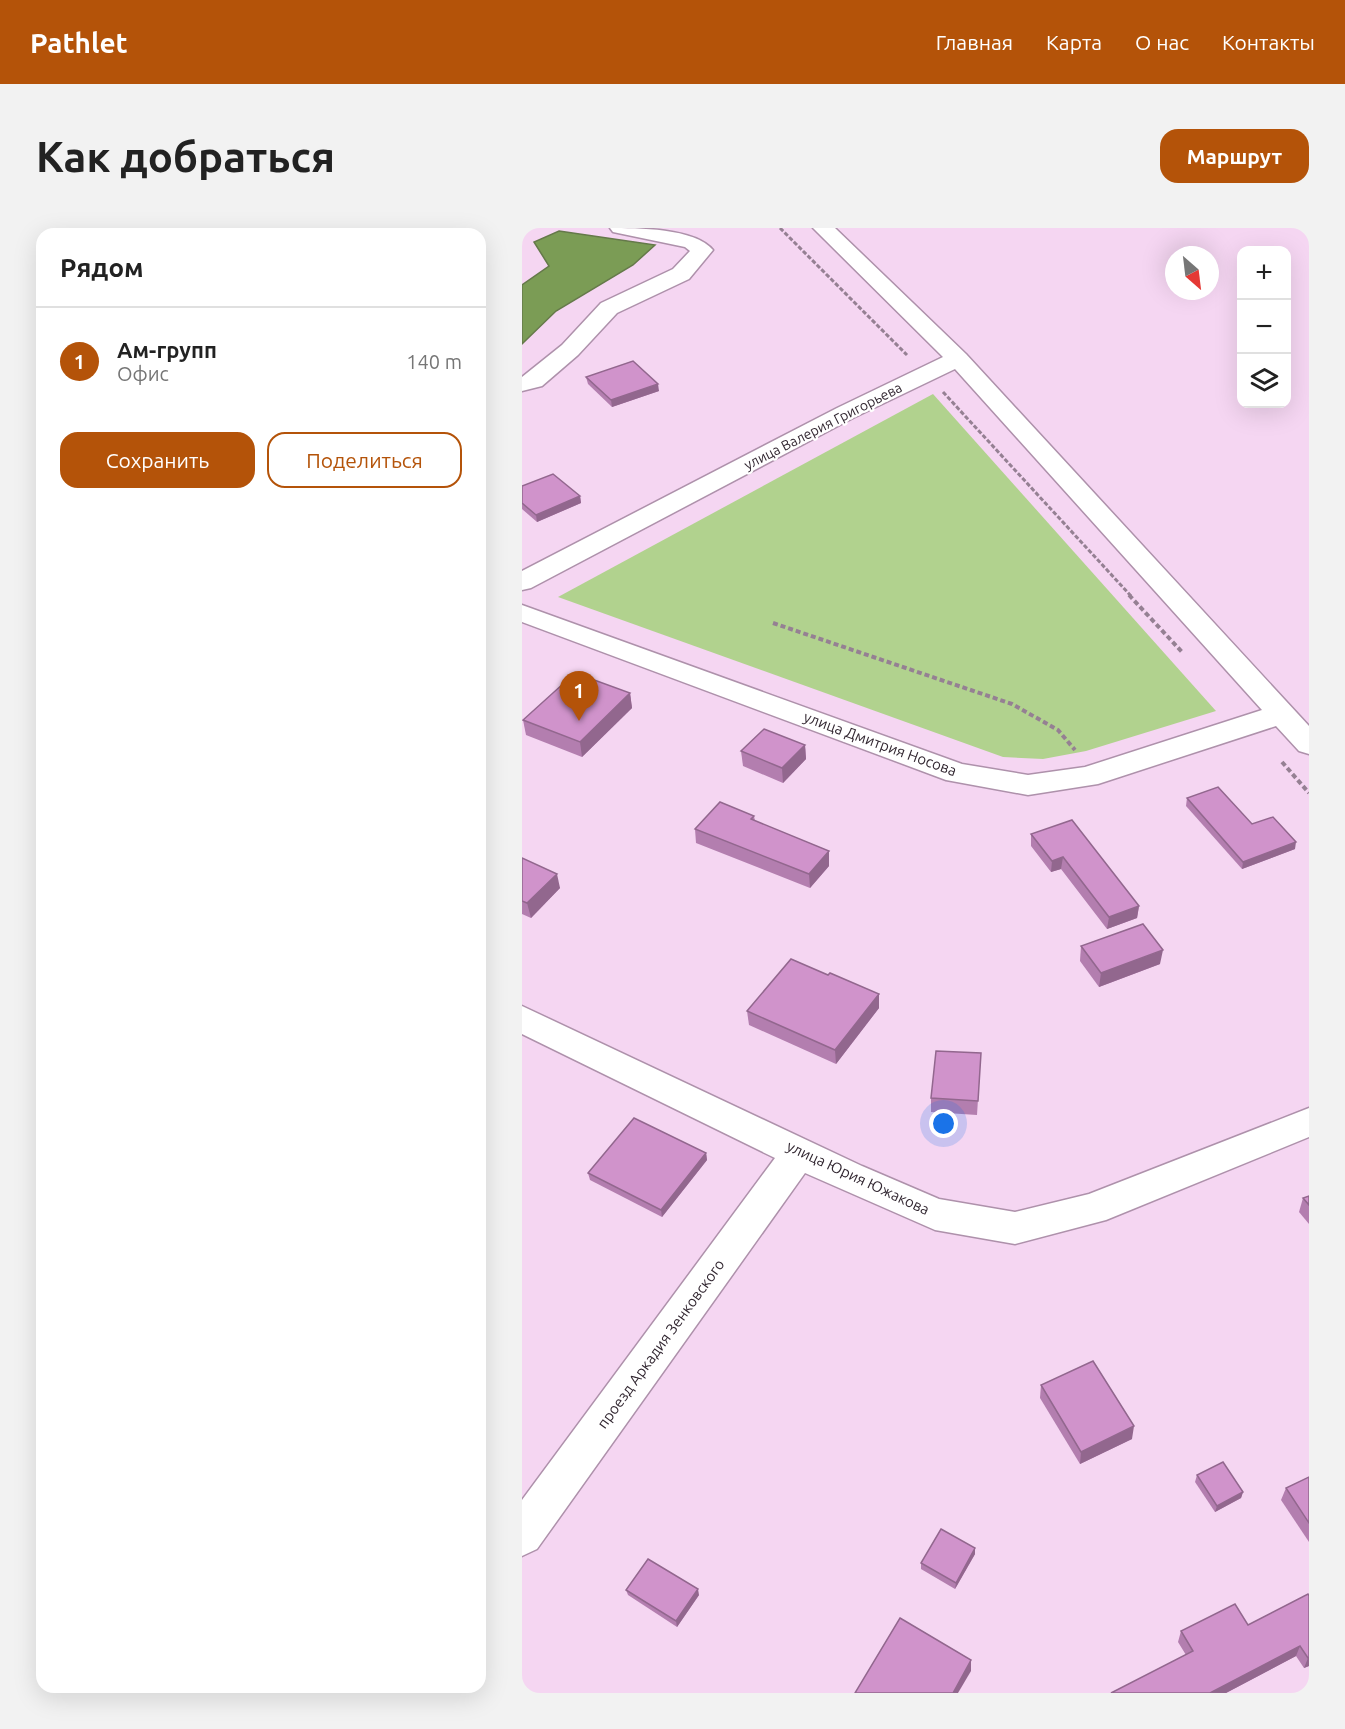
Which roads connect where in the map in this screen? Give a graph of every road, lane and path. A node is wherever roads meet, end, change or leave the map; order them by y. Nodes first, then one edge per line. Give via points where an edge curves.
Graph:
1 (620, 228) edge
2 (780, 228) edge
3 (823, 228) edge
4 (958, 359) junction
5 (926, 374) junction
6 (522, 384) edge
7 (522, 582) edge
8 (522, 613) edge
9 (773, 623) dead end
10 (1184, 654) dead end
11 (1281, 714) junction
12 (1249, 724) junction
13 (1309, 744) edge
14 (1094, 774) junction
15 (1309, 793) edge
16 (522, 1019) edge
17 (1309, 1122) edge
18 (800, 1152) junction
19 (522, 1535) edge

1 - 6 street via 692,242 702,250 681,274 609,308 534,381
2 - 5 path
3 - 4 street
4 - 5 street, улица Валерия Григорьева
4 - 11 street
5 - 7 street, улица Валерия Григорьева
5 - 10 path
8 - 14 street, улица Дмитрия Носова via 957,773 1028,785
9 - 14 path via 1012,704 1058,730
11 - 12 street, улица Дмитрия Носова
11 - 13 street
12 - 14 street, улица Дмитрия Носова
12 - 15 path
16 - 18 street, улица Юрия Южакова
17 - 18 street, улица Юрия Южакова via 1094,1209 1015,1228 935,1214
18 - 19 street, проезд Аркадия Зенковского

